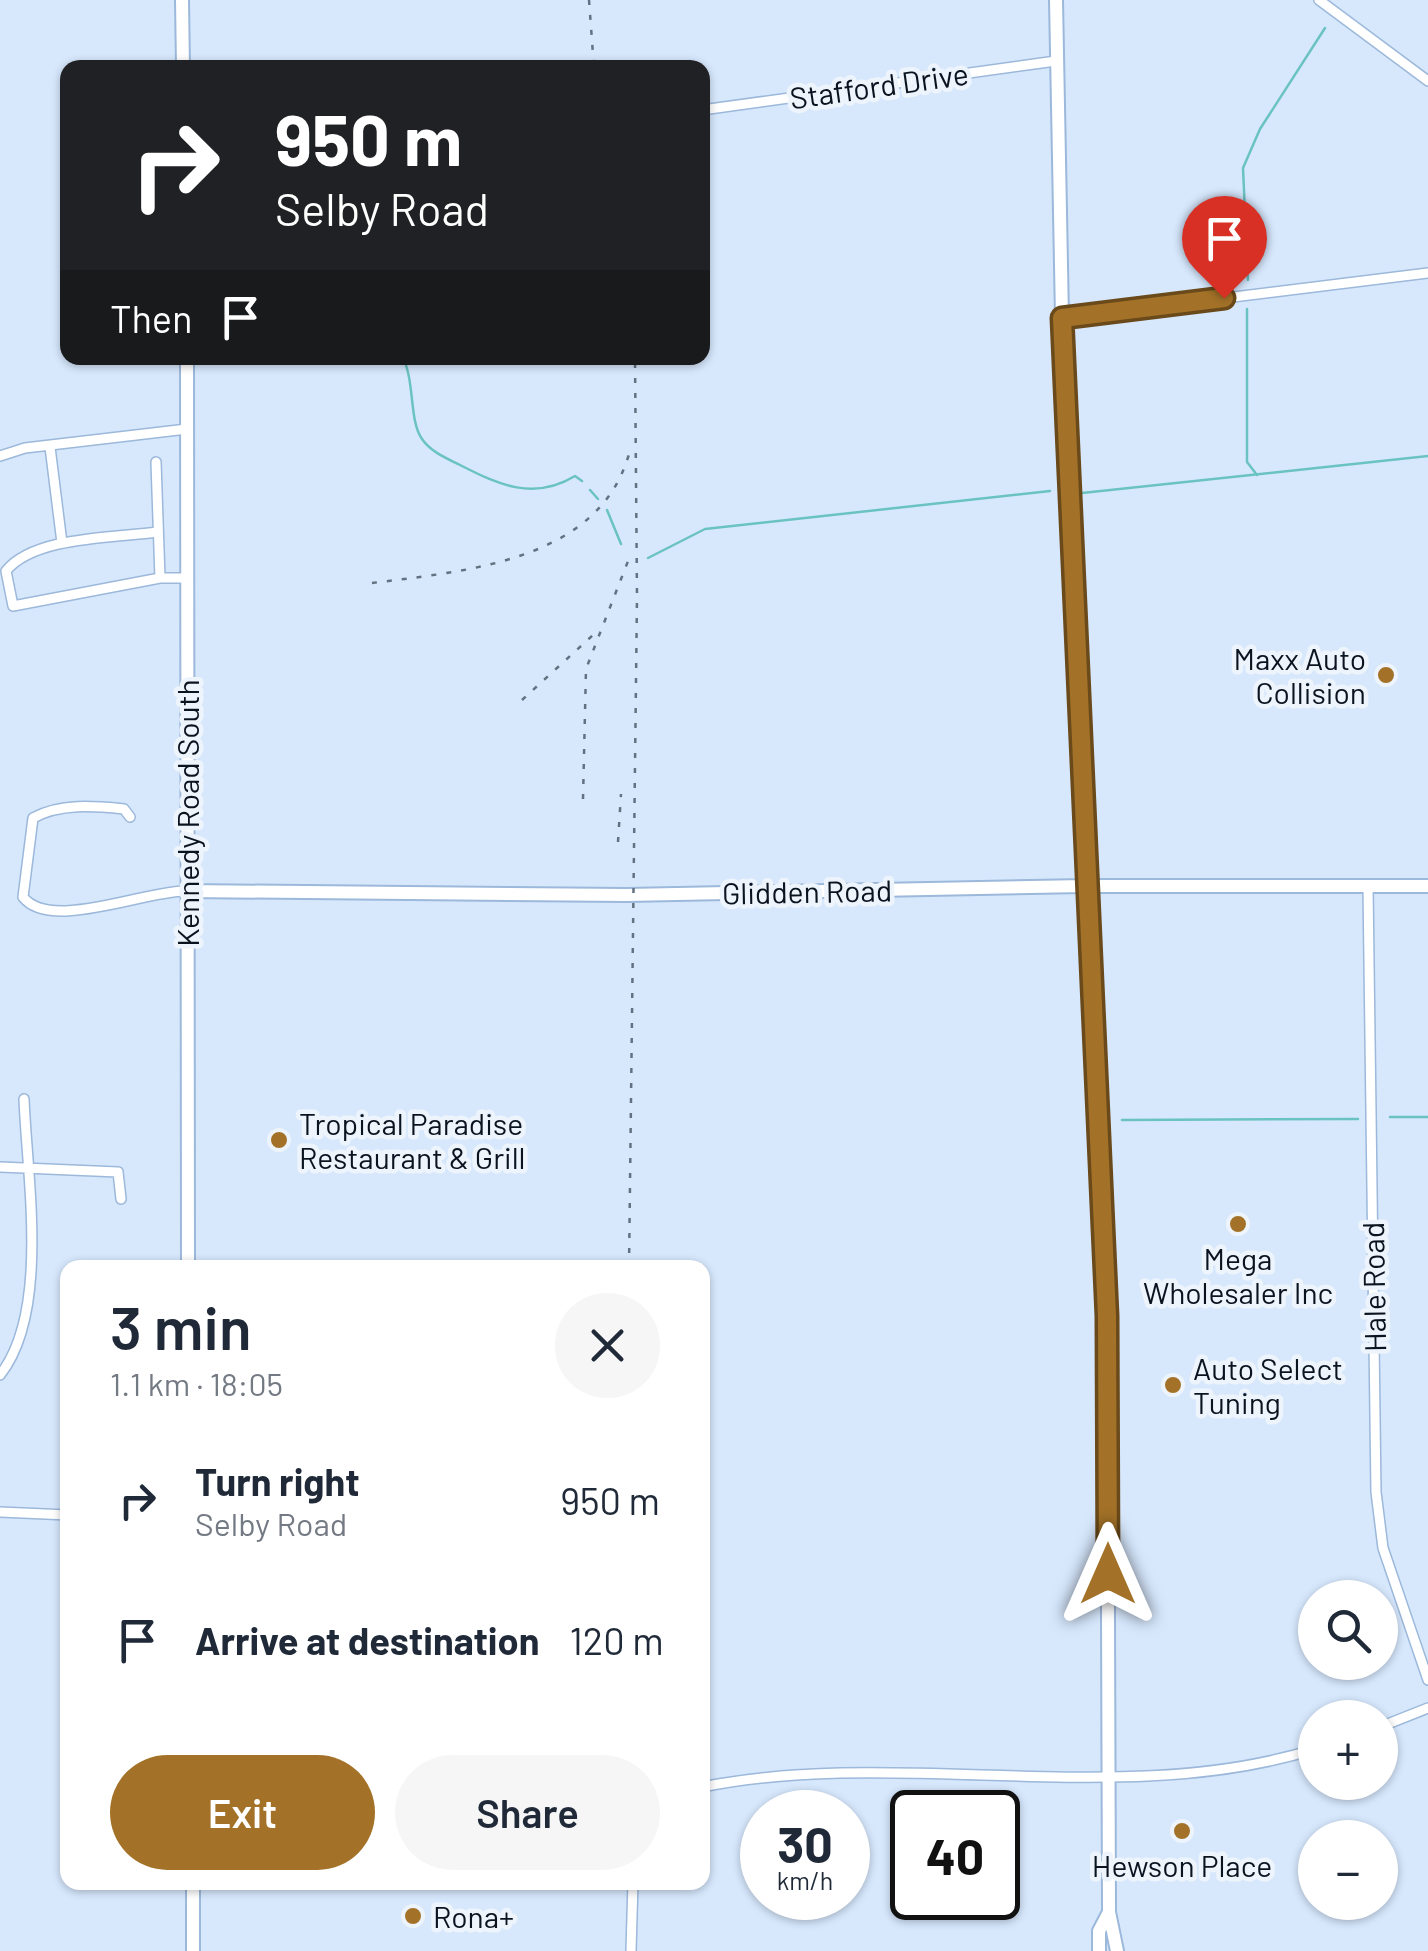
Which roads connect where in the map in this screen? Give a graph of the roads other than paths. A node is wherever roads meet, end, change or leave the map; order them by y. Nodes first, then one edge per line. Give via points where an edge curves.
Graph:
1 (182, 0) edge
2 (1056, 0) edge
3 (1320, 0) edge
4 (183, 60) edge
5 (1056, 61) junction
6 (1428, 82) edge
7 (710, 109) edge
8 (1428, 273) edge
9 (1062, 318) junction
10 (187, 365) edge
11 (187, 429) junction
12 (50, 447) junction
13 (0, 456) edge
14 (156, 462) dead end
15 (157, 532) junction
16 (62, 543) junction
17 (160, 578) junction
18 (186, 578) junction
19 (130, 817) dead end
20 (1085, 886) junction
21 (1368, 886) junction
22 (1428, 886) edge
23 (186, 891) junction
24 (24, 1099) dead end
25 (0, 1167) edge
26 (27, 1168) junction
27 (121, 1199) dead end
28 (188, 1260) edge
29 (0, 1375) edge
30 (0, 1512) edge
31 (60, 1515) edge
32 (1428, 1680) edge
33 (1428, 1708) edge
34 (1398, 1720) edge
35 (1298, 1752) edge
36 (1108, 1774) junction
37 (710, 1785) edge
38 (192, 1890) edge
39 (633, 1890) edge
40 (1109, 1912) junction
41 (193, 1951) edge
42 (631, 1951) edge
43 (1099, 1951) edge
44 (1117, 1951) edge

1 - 4 street
2 - 5 street
3 - 6 street
5 - 7 street, Stafford Drive
5 - 9 street
8 - 9 street
9 - 20 street
10 - 11 street, Kennedy Road South
11 - 12 street
11 - 18 street, Kennedy Road South
12 - 13 street
12 - 16 street
14 - 15 street
15 - 16 street
15 - 17 street
16 - 17 street via 6,571 13,606
17 - 18 street
18 - 23 street, Kennedy Road South
19 - 23 street via 124,808 97,806 47,810 33,818 26,903 40,910 110,907 150,892
20 - 21 street, Glidden Road
20 - 23 street, Glidden Road via 634,895
20 - 36 street via 1107,1316
21 - 22 street, Glidden Road
21 - 32 street, Hale Road via 1376,1492 1382,1548
23 - 28 street, Kennedy Road South
24 - 26 street
25 - 26 street
26 - 27 street via 118,1172
26 - 29 street via 31,1307
30 - 31 street
33 - 34 street
35 - 36 street via 1233,1768
36 - 37 street via 766,1774
36 - 40 street
38 - 41 street
39 - 42 street
40 - 43 street
40 - 44 street

